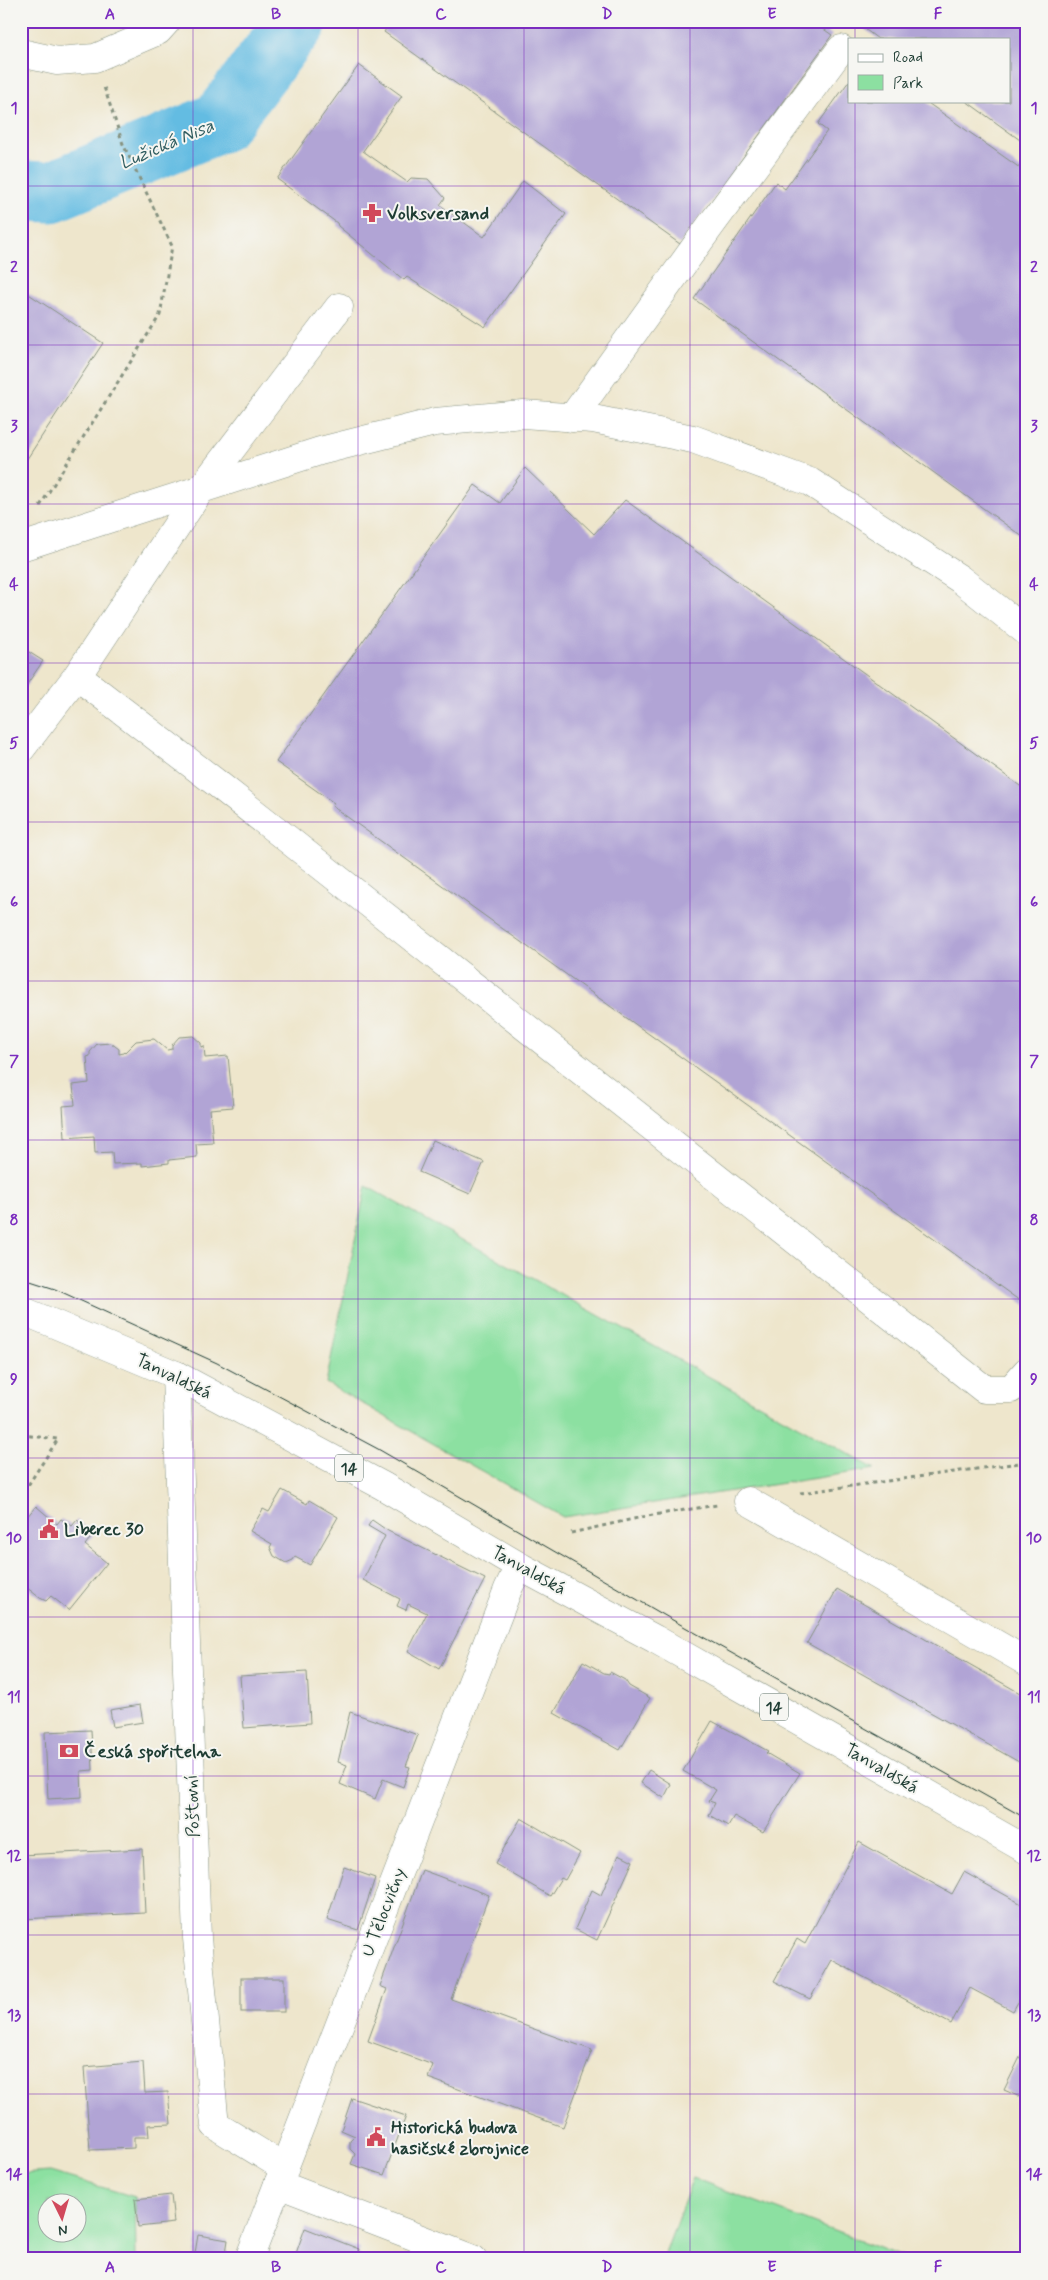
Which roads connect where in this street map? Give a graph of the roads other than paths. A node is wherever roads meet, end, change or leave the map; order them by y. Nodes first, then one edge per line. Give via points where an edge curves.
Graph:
1 (167, 21) edge
2 (841, 49) dead end
3 (21, 53) edge
4 (339, 307) dead end
5 (572, 418) junction
6 (201, 489) junction
7 (21, 547) edge
8 (1027, 632) edge
9 (76, 676) junction
10 (21, 749) edge
11 (21, 1310) edge
12 (1027, 1371) edge
13 (176, 1375) junction
14 (748, 1501) dead end
15 (519, 1566) junction
16 (1027, 1662) edge
17 (1026, 1849) edge
18 (282, 2176) junction
19 (249, 2259) edge
20 (473, 2259) edge

1 - 3 street via 158,31 95,58 57,61
2 - 5 street
4 - 6 street
5 - 6 street via 523,414 435,422 320,451
5 - 8 street via 693,439 810,482 960,579
6 - 7 street
6 - 9 street
9 - 10 street
9 - 12 street via 984,1389 1011,1389
11 - 13 street, Tanvaldská / 14
13 - 15 street, Tanvaldská / 14 via 382,1486
13 - 18 street, Poštovní via 197,1938 215,2125
14 - 16 street
15 - 17 street, Tanvaldská / 14
15 - 18 street, U Tělocvičny
18 - 19 street, U Tělocvičny
18 - 20 street

